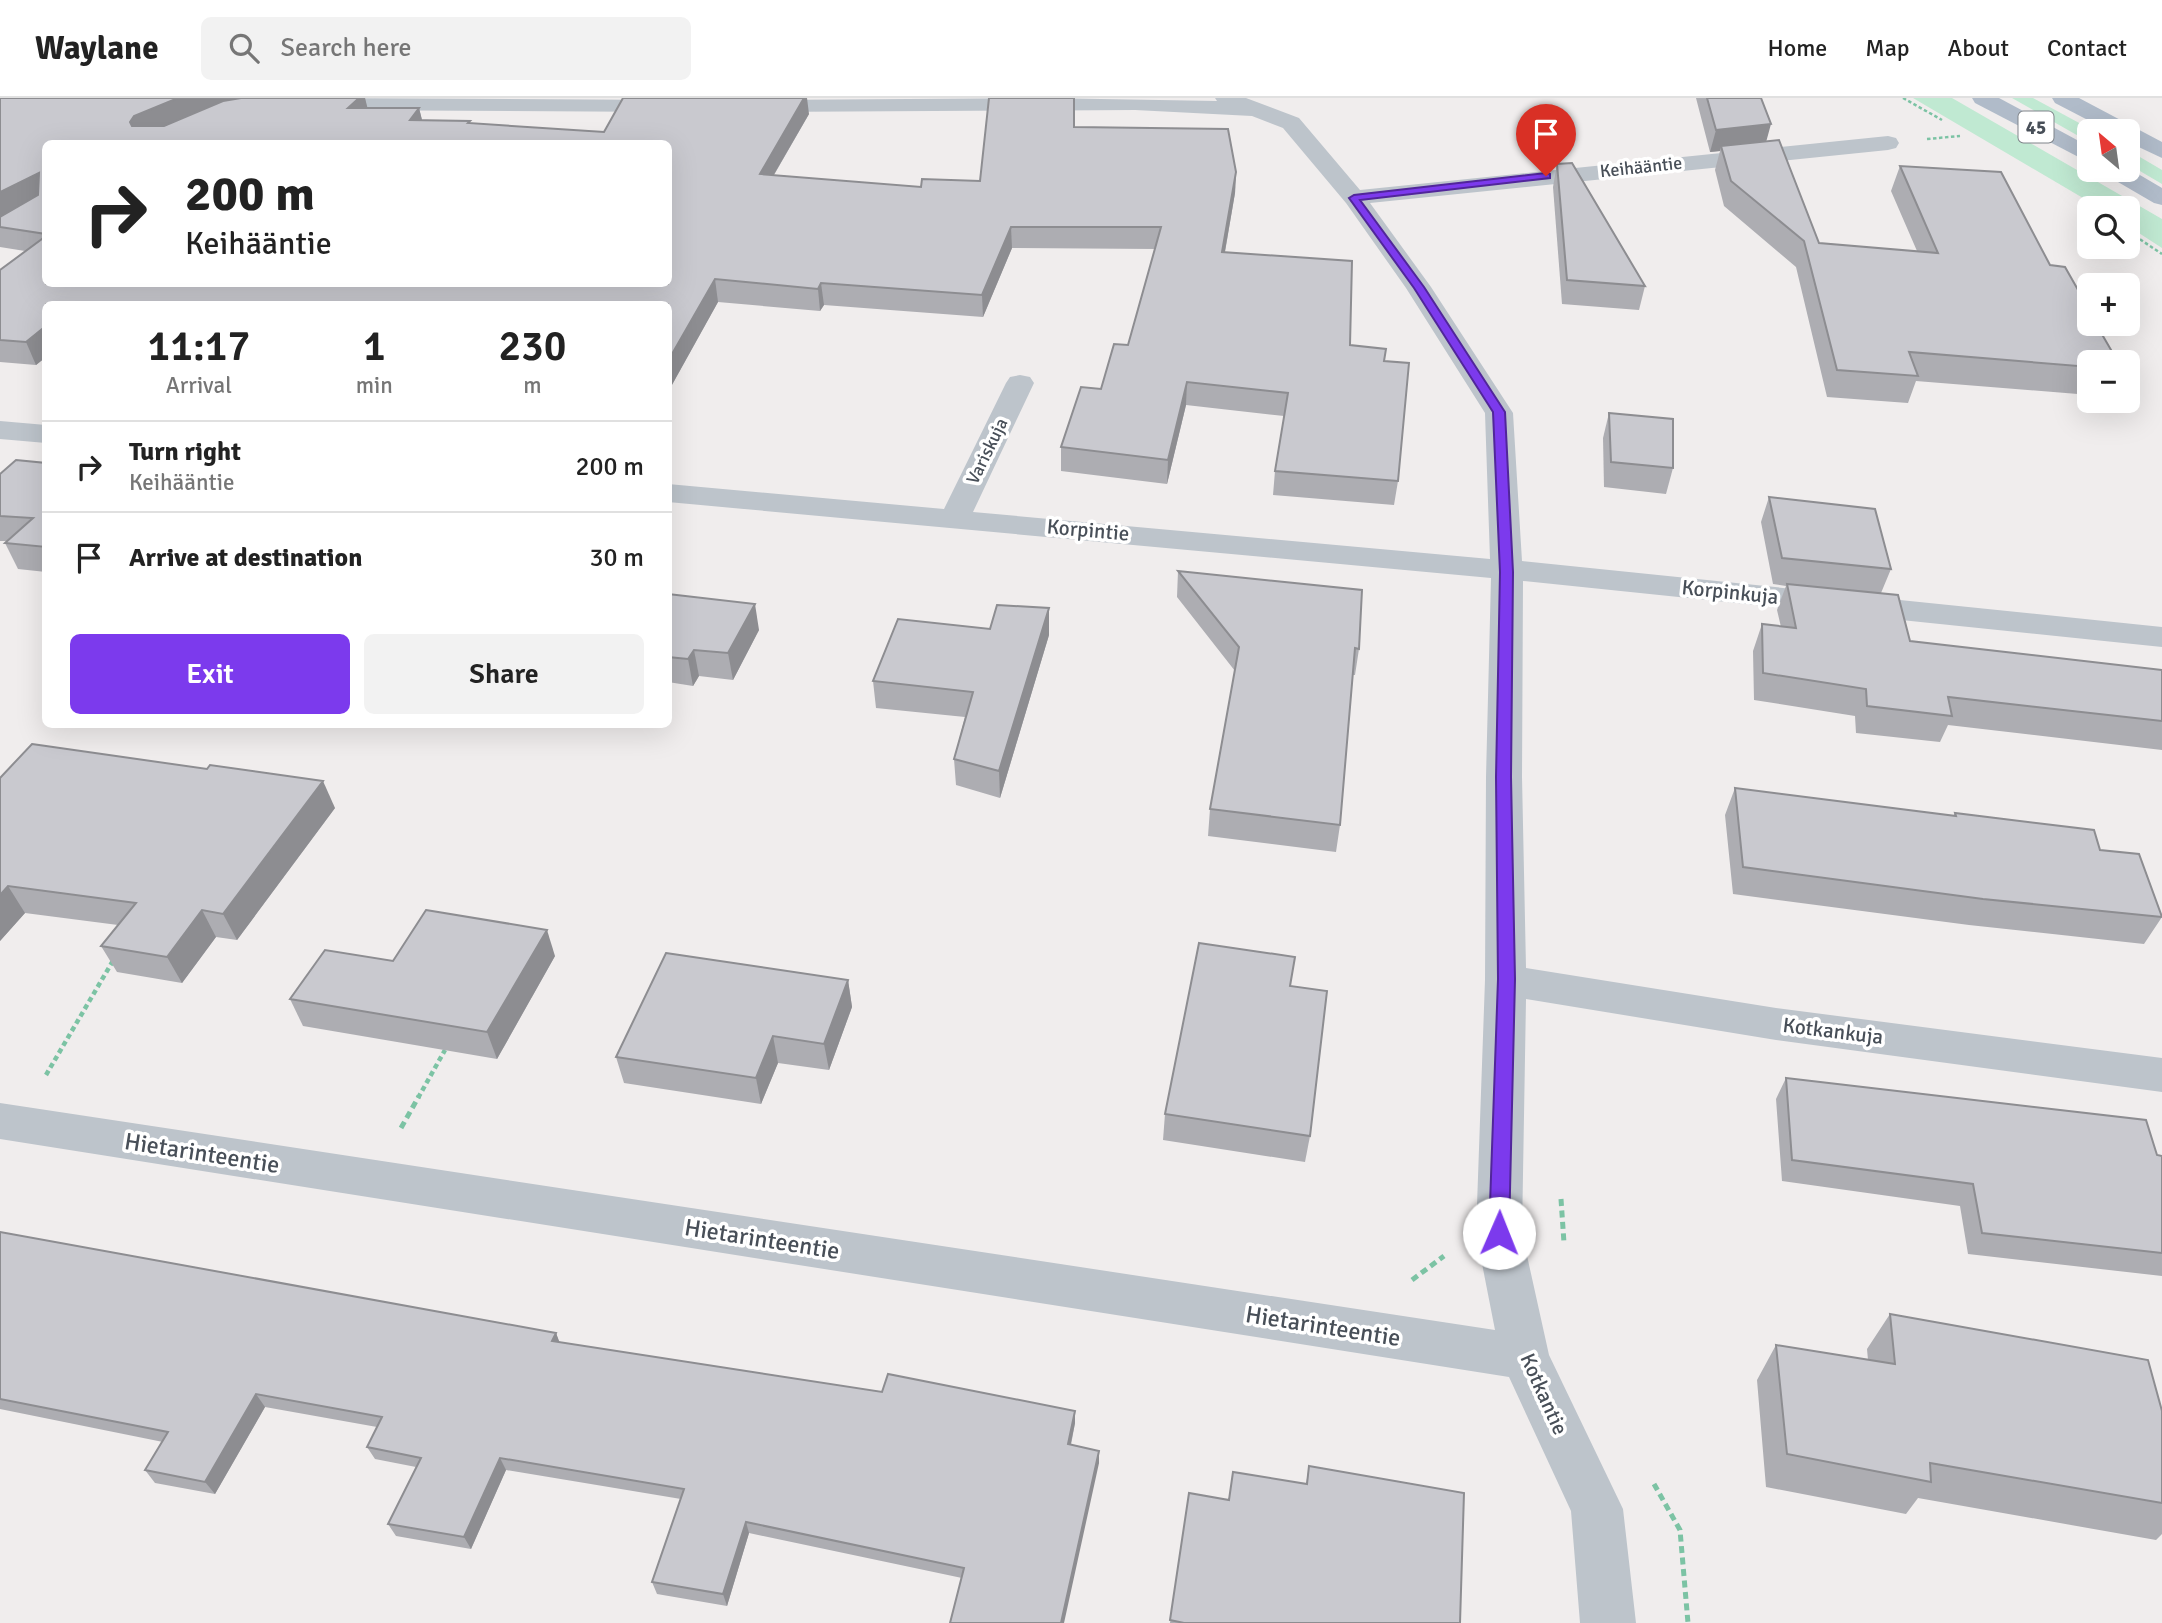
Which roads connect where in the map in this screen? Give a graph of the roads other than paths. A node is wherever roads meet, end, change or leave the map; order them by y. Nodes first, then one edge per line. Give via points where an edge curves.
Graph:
1 (1226, 98) edge
2 (1983, 98) edge
3 (2063, 98) edge
4 (289, 104) edge
5 (690, 106) edge
6 (730, 106) edge
7 (1268, 111) junction
8 (2103, 119) edge
9 (2140, 139) edge
10 (1888, 143) dead end
11 (2077, 149) edge
12 (2162, 151) edge
13 (2135, 182) edge
14 (1354, 198) junction
15 (2162, 198) edge
16 (1020, 383) dead end
17 (0, 430) edge
18 (42, 434) edge
19 (672, 493) edge
20 (955, 518) junction
21 (1507, 572) junction
22 (2162, 637) edge
23 (1506, 979) junction
24 (2162, 1075) edge
25 (8, 1123) edge
26 (1525, 1357) junction
27 (1608, 1623) edge

1 - 7 street, Kotkantie
2 - 11 main road, 45
3 - 8 main road, 45
4 - 5 street
6 - 7 street via 1135,104
7 - 14 street, Kotkantie via 1291,122
9 - 12 main road, 45
10 - 14 street, Keihääntie
13 - 15 main road
14 - 21 street, Kotkantie via 1499,412
16 - 20 street, Variskuja
17 - 18 street
19 - 20 street, Korpintie
20 - 21 street, Korpintie
21 - 22 street, Korpinkuja
21 - 23 street, Kotkantie
23 - 24 street, Kotkankuja via 1776,1024
23 - 26 street, Kotkantie via 1499,1233
25 - 26 street, Hietarinteentie
26 - 27 street, Kotkantie via 1598,1509

